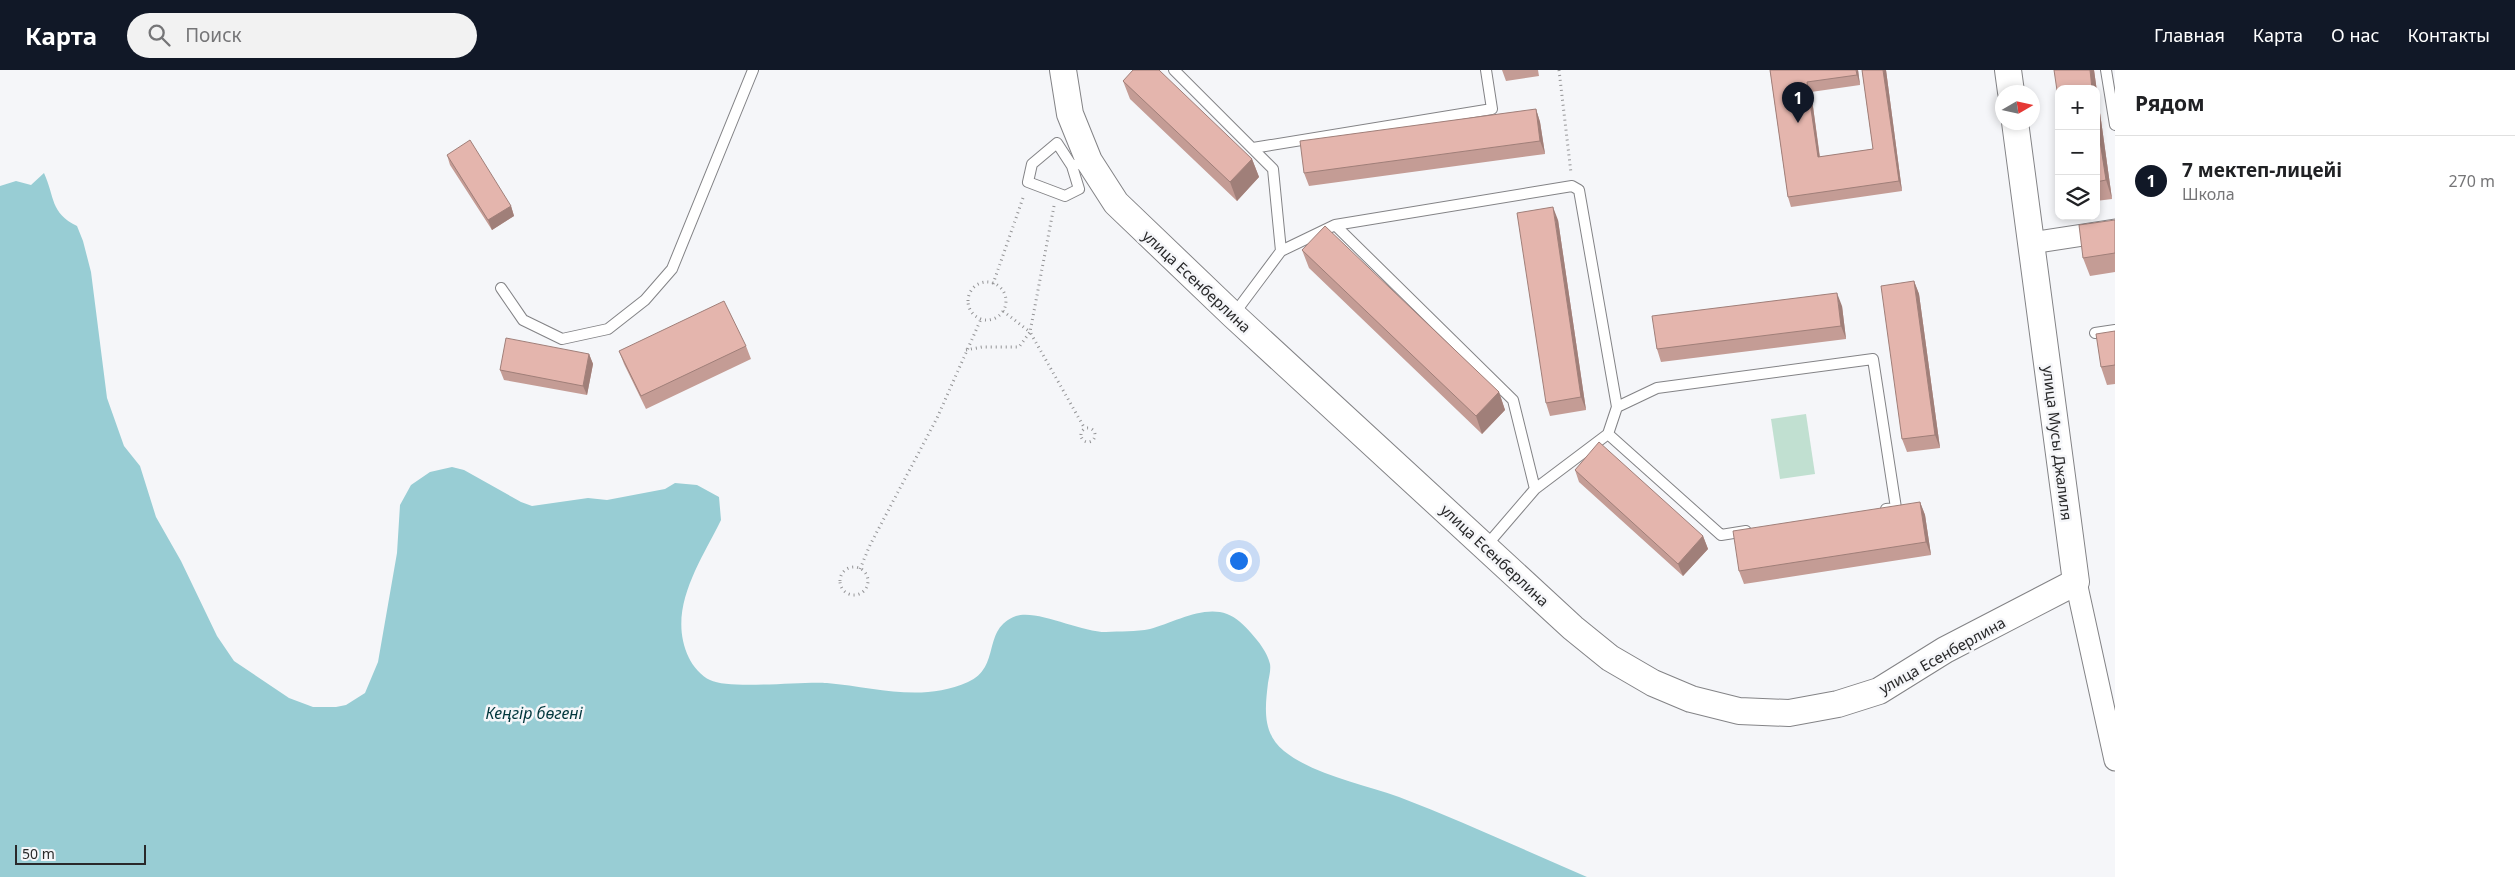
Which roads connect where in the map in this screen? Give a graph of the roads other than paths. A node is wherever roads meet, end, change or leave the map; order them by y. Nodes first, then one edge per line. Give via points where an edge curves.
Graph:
1 (752, 70) edge
2 (1063, 70) edge
3 (1174, 70) edge
4 (1486, 70) edge
5 (2008, 70) edge
6 (2106, 70) edge
7 (2010, 85) edge
8 (2115, 125) edge
9 (2016, 130) edge
10 (1252, 148) junction
11 (1080, 164) junction
12 (1335, 225) junction
13 (2115, 230) edge
14 (2032, 243) junction
15 (1281, 251) junction
16 (501, 288) dead end
17 (1233, 315) junction
18 (2115, 330) edge
19 (2095, 333) edge
20 (1617, 407) junction
21 (1608, 434) junction
22 (1535, 490) junction
23 (1877, 511) edge
24 (1760, 529) edge
25 (1486, 546) junction
26 (2076, 582) junction
27 (2115, 760) edge

1 - 16 lane via 672,269 645,300 608,329 562,339 523,320
2 - 11 street, улица Есенберлина
3 - 10 lane
4 - 10 lane via 1492,109
5 - 7 street
6 - 8 lane
9 - 14 street, улица Мусы Джалиля
10 - 15 lane via 1273,169
11 - 11 lane via 1078,189 1065,196 1028,182 1032,164 1057,143
11 - 17 street, улица Есенберлина
12 - 15 lane
12 - 20 lane via 1572,186 1579,190
12 - 22 lane via 1513,400
13 - 14 street
14 - 26 street, улица Мусы Джалиля
15 - 17 lane
17 - 25 street, улица Есенберлина
18 - 19 lane
20 - 21 lane
20 - 23 lane via 1656,388 1873,359 1896,508
21 - 22 lane
21 - 24 lane via 1721,535
22 - 25 lane
25 - 26 street, улица Есенберлина via 1573,628 1610,658 1653,683 1691,699 1739,711 1788,713 1838,704 1879,691 1945,650
26 - 27 street, улица Мусы Джалиля

